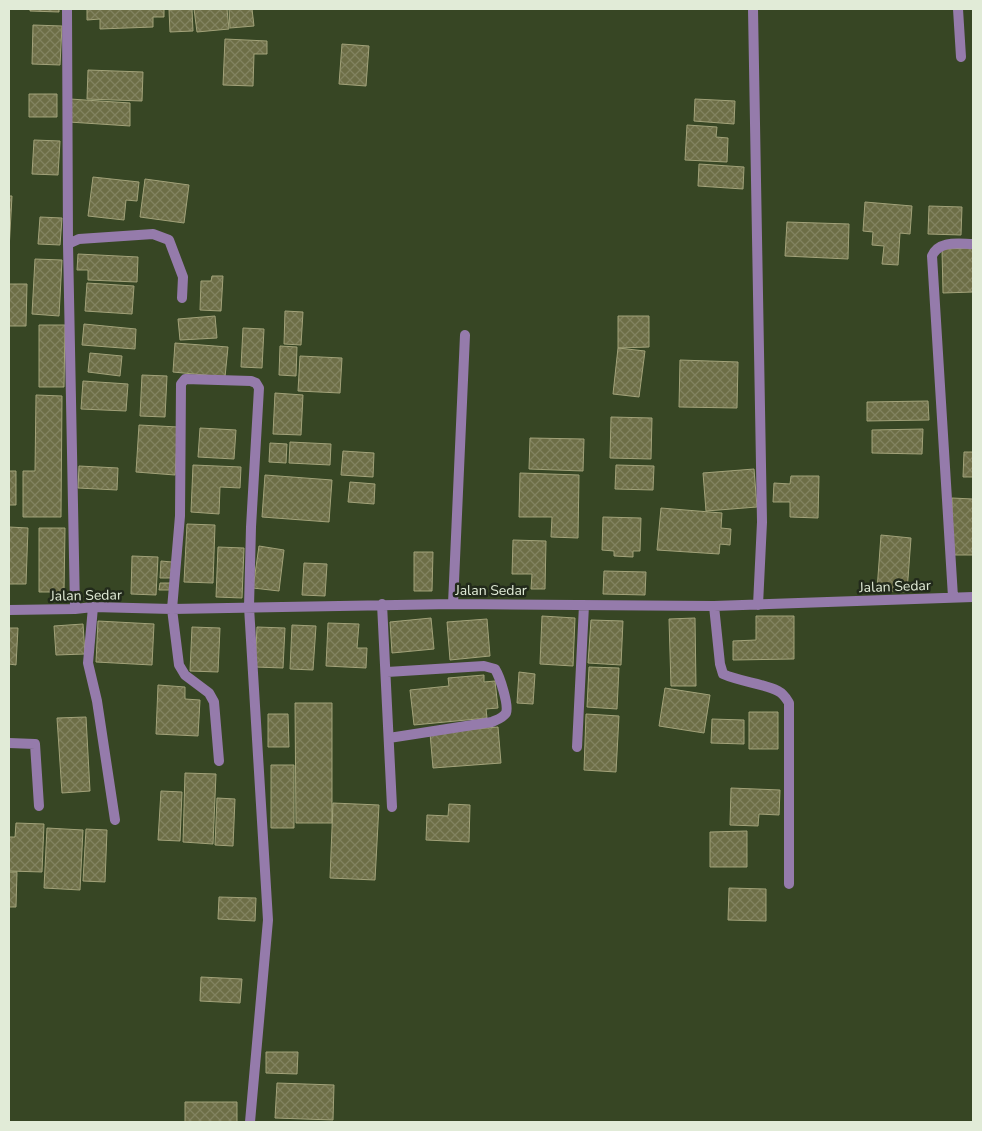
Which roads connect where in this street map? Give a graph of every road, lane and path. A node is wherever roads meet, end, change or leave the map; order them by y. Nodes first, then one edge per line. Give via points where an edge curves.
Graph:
1 (67, 9) edge
2 (753, 9) edge
3 (958, 9) edge
4 (961, 57) dead end
5 (68, 244) junction
6 (973, 244) edge
7 (182, 298) dead end
8 (465, 335) dead end
9 (953, 597) junction
10 (973, 597) edge
11 (382, 604) junction
12 (453, 604) junction
13 (584, 605) junction
14 (758, 605) junction
15 (714, 606) junction
16 (249, 607) junction
17 (93, 608) junction
18 (75, 609) junction
19 (172, 609) junction
20 (9, 610) edge
21 (386, 672) junction
22 (389, 738) junction
23 (9, 743) edge
24 (577, 748) dead end
25 (219, 761) dead end
26 (39, 806) dead end
27 (392, 807) dead end
28 (115, 820) dead end
29 (790, 884) dead end
30 (250, 1122) edge

1 - 5 street
2 - 14 street via 762,522
3 - 4 street
5 - 7 street via 79,239 153,234 169,240 183,277
5 - 18 street
6 - 9 street via 941,245 932,256
8 - 12 street
9 - 10 street, Jalan Sedar
9 - 14 street, Jalan Sedar
11 - 12 street, Jalan Sedar
11 - 16 street, Jalan Sedar
11 - 21 street
12 - 13 street, Jalan Sedar
13 - 15 street, Jalan Sedar
13 - 24 street
14 - 15 street, Jalan Sedar
15 - 29 street via 723,674 778,690 789,703
16 - 19 street, Jalan Sedar
16 - 19 street via 259,388 251,381 184,379 181,384 180,516
16 - 30 street via 268,920
17 - 18 street, Jalan Sedar
17 - 19 street, Jalan Sedar
17 - 28 street via 88,663
18 - 20 street, Jalan Sedar
19 - 25 street via 179,665 185,676 205,690 214,702
21 - 22 street
21 - 22 street via 484,666 495,670 500,677 507,706 502,718 492,722
22 - 27 street
23 - 26 street via 35,744

